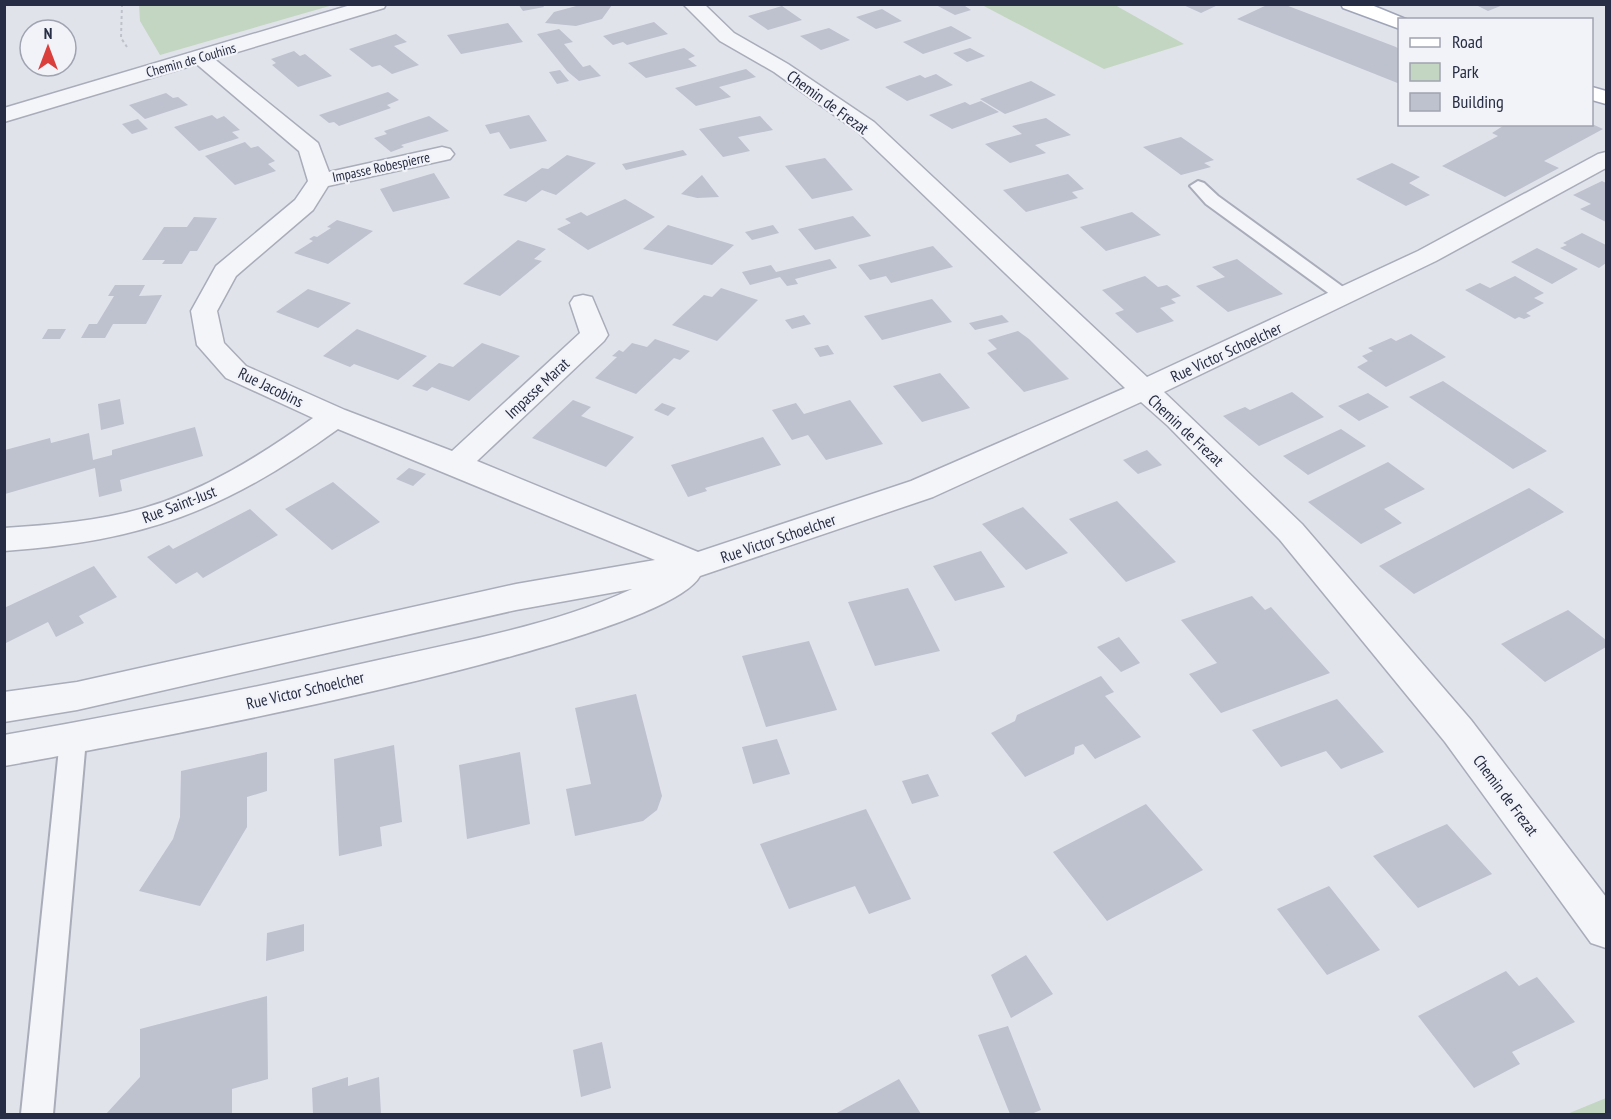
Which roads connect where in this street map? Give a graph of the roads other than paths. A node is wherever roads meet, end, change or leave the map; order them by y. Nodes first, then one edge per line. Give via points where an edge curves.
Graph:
1 (377, 4) edge
2 (692, 4) edge
3 (1350, 4) edge
4 (1398, 21) edge
5 (200, 57) junction
6 (4, 115) edge
7 (442, 154) dead end
8 (1606, 159) edge
9 (320, 181) junction
10 (1198, 186) dead end
11 (1344, 296) junction
12 (583, 303) dead end
13 (1144, 390) junction
14 (335, 417) junction
15 (456, 464) junction
16 (4, 540) edge
17 (697, 565) junction
18 (4, 707) edge
19 (74, 739) junction
20 (4, 751) edge
21 (1606, 929) edge
22 (37, 1114) edge

1 - 5 street, Chemin de Couhins
2 - 13 street, Chemin de Frezat via 727,37 781,68 866,127
3 - 4 main road
5 - 6 street, Chemin de Couhins
5 - 9 street via 310,148
7 - 9 street, Impasse Robespierre
8 - 11 street, Rue Victor Schoelcher via 1452,243
9 - 14 street, Rue Jacobins via 304,205 225,272 204,311 211,345 236,372
10 - 11 lane
11 - 13 street, Rue Victor Schoelcher
12 - 15 street, Impasse Marat via 594,334
13 - 17 street, Rue Victor Schoelcher via 922,489
13 - 21 street, Chemin de Frezat via 1291,532 1458,731
14 - 15 street, Rue Jacobins
14 - 16 street, Rue Saint-Just via 280,456 175,509 79,534
15 - 17 street, Rue Jacobins
17 - 18 street, Rue Victor Schoelcher via 516,597 77,696
17 - 19 street, Rue Victor Schoelcher via 660,592 586,621 311,690
19 - 20 street, Rue Victor Schoelcher
19 - 22 lane

